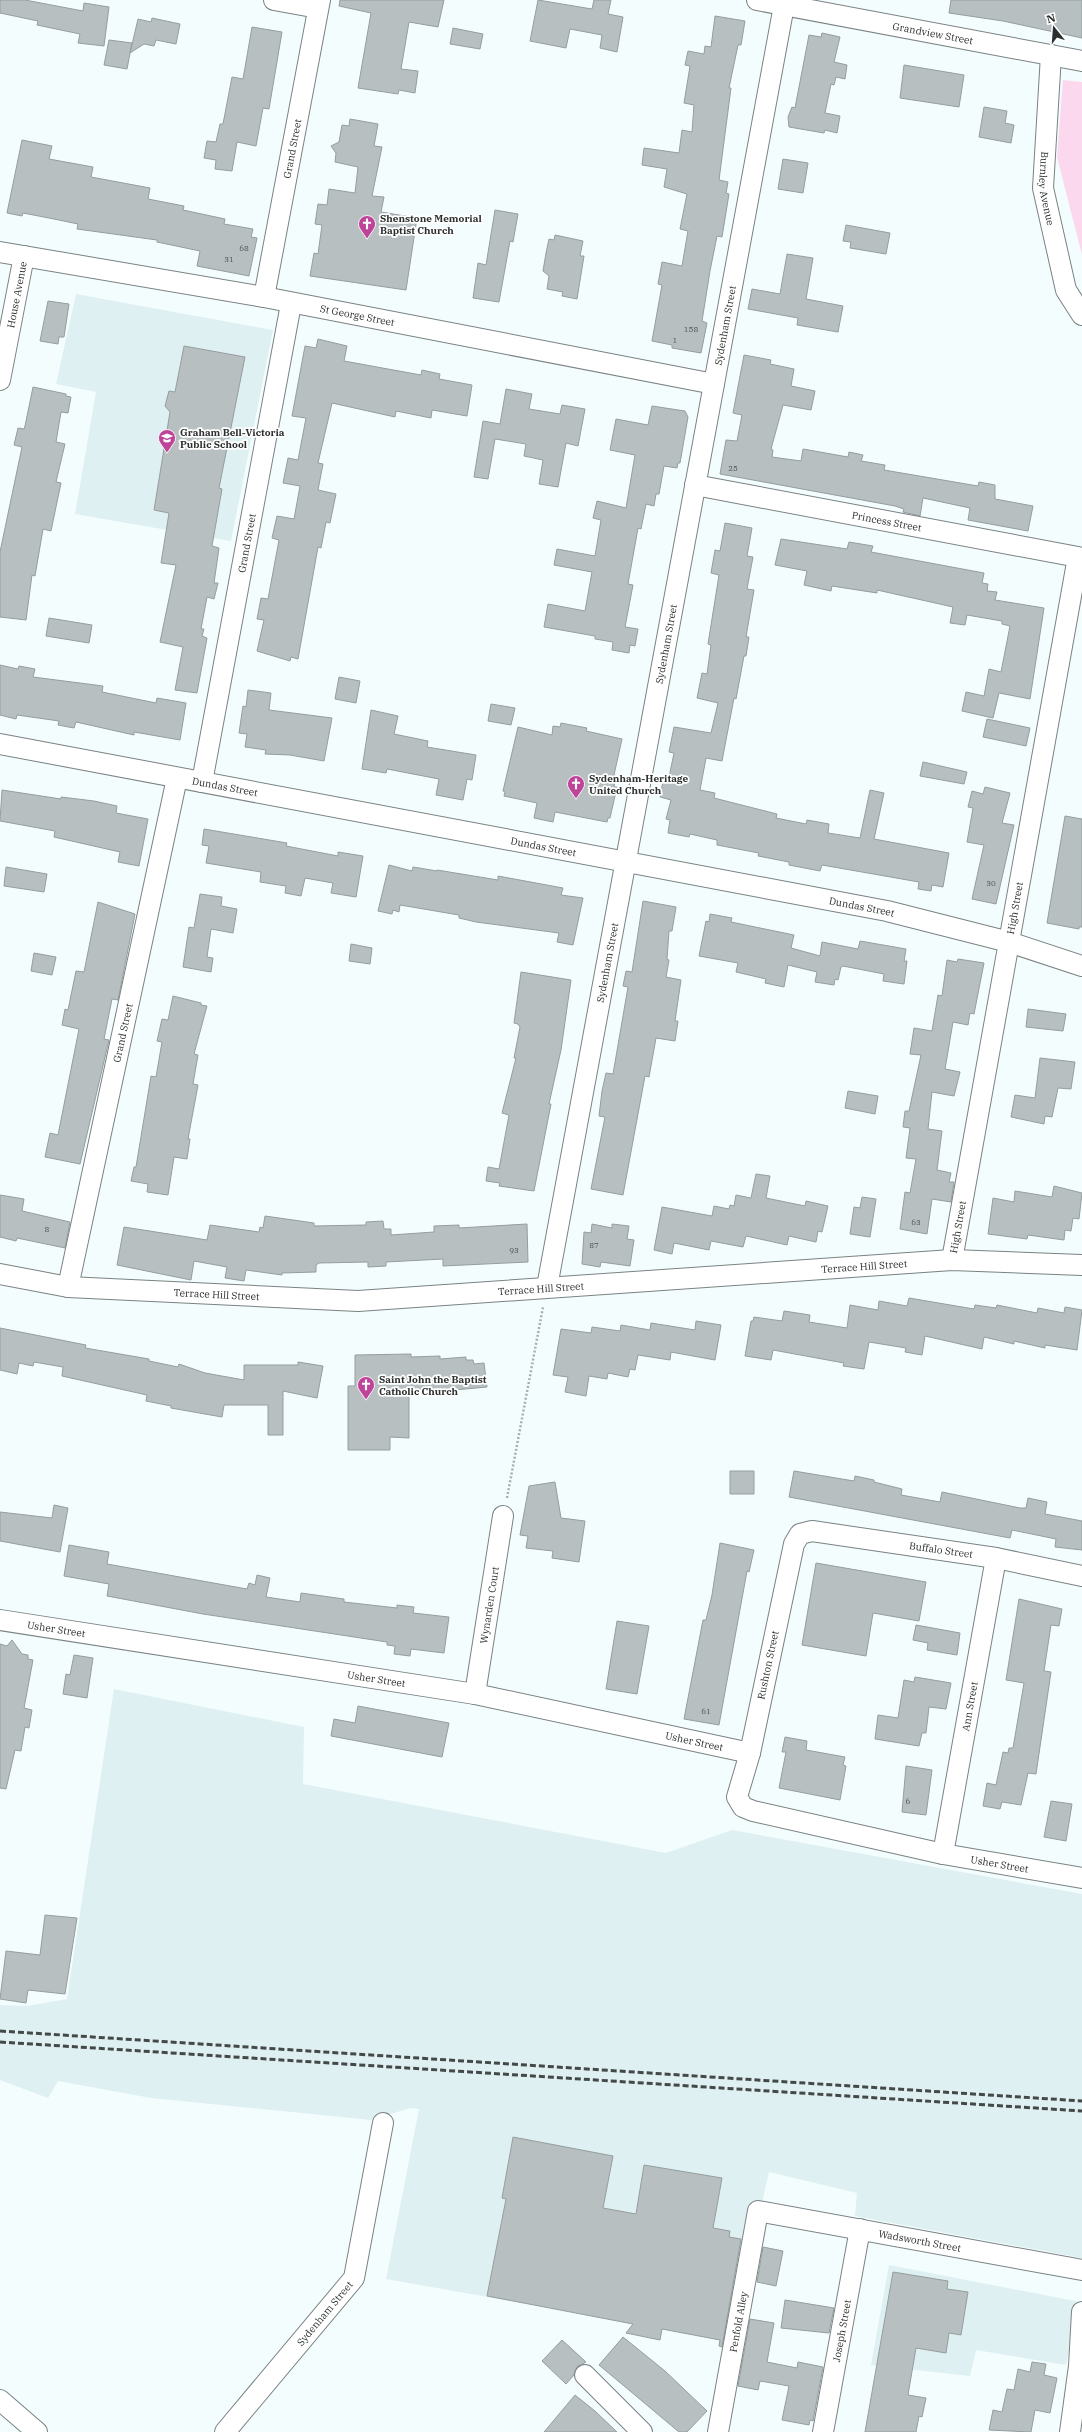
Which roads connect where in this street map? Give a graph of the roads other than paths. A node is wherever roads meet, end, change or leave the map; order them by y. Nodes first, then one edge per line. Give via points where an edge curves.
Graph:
1 (274, 0) edge
2 (757, 0) edge
3 (784, 3) edge
4 (319, 4) edge
5 (1051, 55) junction
6 (1082, 61) edge
7 (0, 252) edge
8 (24, 256) junction
9 (264, 297) junction
10 (291, 304) junction
11 (1082, 315) edge
12 (0, 380) edge
13 (714, 384) junction
14 (695, 485) junction
15 (1078, 557) joint
16 (0, 744) edge
17 (177, 778) junction
18 (202, 782) junction
19 (626, 861) junction
20 (1009, 942) junction
21 (1082, 966) edge
22 (952, 1260) junction
23 (1082, 1265) edge
24 (0, 1274) edge
25 (68, 1287) junction
26 (547, 1287) junction
27 (504, 1516) road end
28 (800, 1534) joint
29 (996, 1558) junction
30 (1082, 1576) edge
31 (0, 1620) edge
32 (475, 1694) junction
33 (750, 1753) junction
34 (737, 1797) joint
35 (943, 1854) junction
36 (1082, 1878) edge
37 (383, 2123) dead end
38 (758, 2211) joint
39 (860, 2229) junction
40 (1082, 2270) edge
41 (1082, 2312) edge
42 (585, 2375) dead end
43 (0, 2400) edge
44 (37, 2432) edge
45 (225, 2432) edge
46 (642, 2432) edge
47 (718, 2432) edge
48 (823, 2432) edge
49 (1070, 2432) edge

1 - 4 street
2 - 3 street, Grandview Street
3 - 5 street, Grandview Street
3 - 13 street, Sydenham Street
4 - 9 street, Grand Street
5 - 6 street, Grandview Street
5 - 11 street, Burnley Avenue via 1043,188 1066,290
7 - 8 street, St George Street
8 - 9 street, St George Street
8 - 12 street, House Avenue
9 - 10 street, St George Street
10 - 13 street, St George Street
10 - 18 street, Grand Street
13 - 14 street, Sydenham Street
14 - 15 street, Princess Street
14 - 19 street, Sydenham Street
15 - 20 street, High Street
16 - 17 street, Dundas Street
17 - 18 street, Dundas Street
17 - 25 street, Grand Street
18 - 19 street, Dundas Street
19 - 20 street, Dundas Street via 887,910
19 - 26 street, Sydenham Street
20 - 21 street, Dundas Street
20 - 22 street, High Street
22 - 23 street, Terrace Hill Street
22 - 26 street, Terrace Hill Street
24 - 25 street, Terrace Hill Street
25 - 26 street, Terrace Hill Street via 358,1301
27 - 32 street, Wynarden Court
28 - 29 street, Buffalo Street via 812,1531
28 - 33 street, Rushton Street via 794,1544
29 - 30 street, Buffalo Street
29 - 35 street, Ann Street
31 - 32 street, Usher Street
32 - 33 street, Usher Street
33 - 34 street, Rushton Street
34 - 35 street, Usher Street via 743,1806 753,1811
35 - 36 street, Usher Street
37 - 45 street, Sydenham Street via 354,2278
38 - 39 street, Wadsworth Street
38 - 47 street, Penfold Alley
39 - 40 street, Wadsworth Street
39 - 48 street, Joseph Street
41 - 49 street via 1079,2366
42 - 46 street
43 - 44 street

